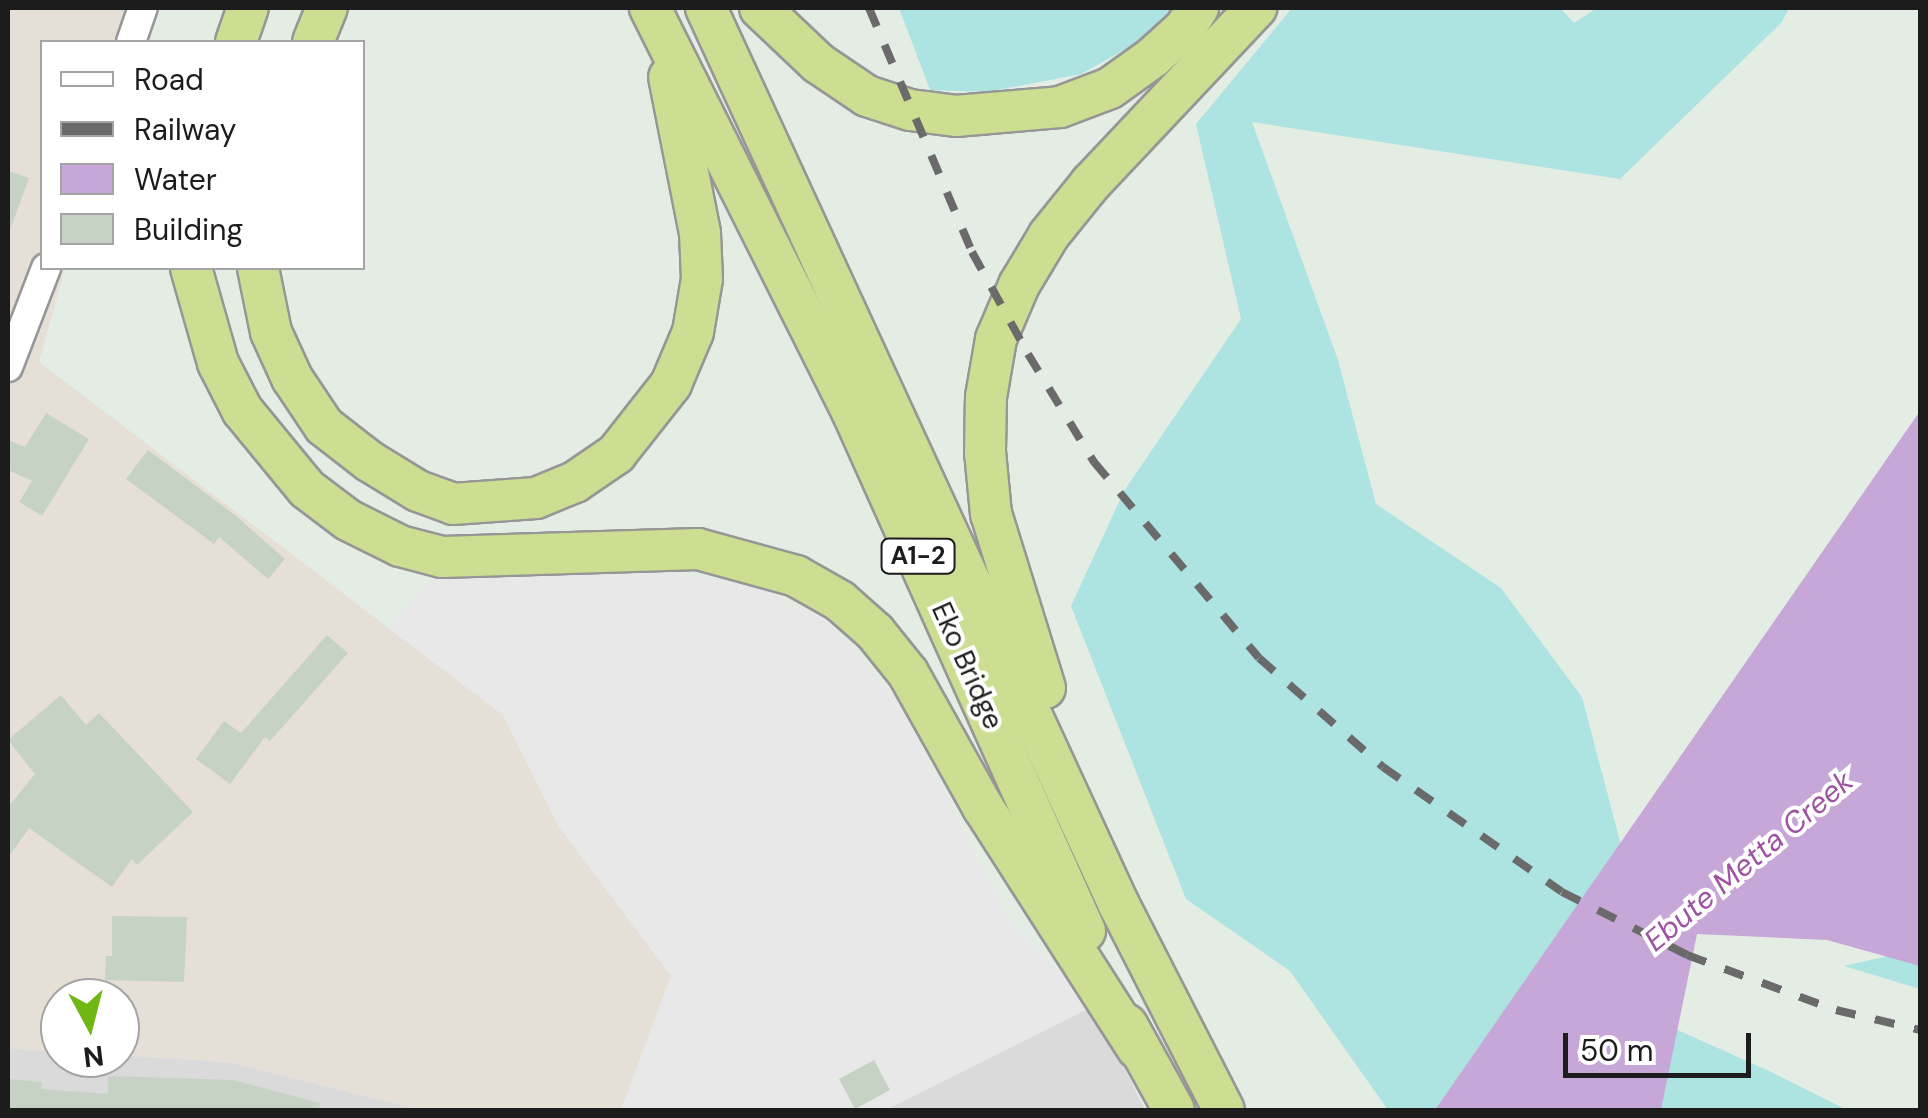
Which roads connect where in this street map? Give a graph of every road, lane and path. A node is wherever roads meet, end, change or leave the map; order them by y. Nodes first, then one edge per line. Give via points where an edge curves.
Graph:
1 (143, 8) edge
2 (248, 8) edge
3 (327, 8) edge
4 (706, 8) edge
5 (760, 8) edge
6 (1198, 8) edge
7 (1256, 8) edge
8 (655, 19) edge
9 (132, 40) edge
10 (237, 40) edge
11 (314, 40) edge
12 (45, 270) edge
13 (192, 270) edge
14 (258, 270) edge
15 (8, 367) edge
16 (1118, 905) junction
17 (1137, 1048) junction
18 (1174, 1110) edge
19 (1224, 1110) edge

1 - 9 street
2 - 10 highway
3 - 11 highway
4 - 16 highway, Eko Bridge / A1-2
5 - 6 highway via 818,63 868,96 956,116 1060,106 1110,88 1164,48
7 - 16 highway via 1049,235 996,339 986,397 985,452 996,532
8 - 14 highway via 700,234 702,279 693,332 671,384 616,454 575,482 536,498 453,504 368,461 324,426 292,378 271,332
8 - 17 highway, Eko Bridge / A1-2 via 852,409
12 - 15 street
13 - 17 highway via 218,363 242,410 307,490 348,520 400,546 442,557 698,549 796,576 840,602 908,673 983,807
16 - 19 highway, Eko Bridge / A1-2
17 - 18 highway, Eko Bridge / A1-2

